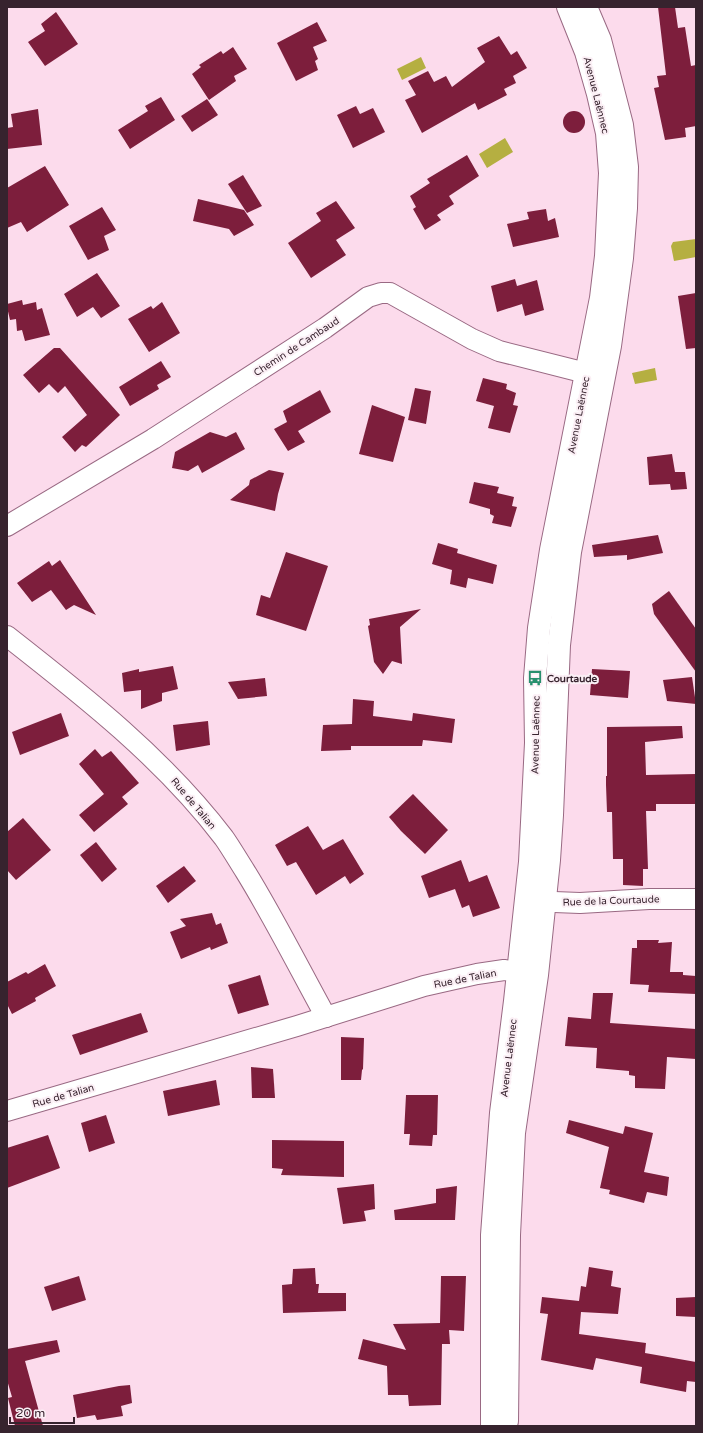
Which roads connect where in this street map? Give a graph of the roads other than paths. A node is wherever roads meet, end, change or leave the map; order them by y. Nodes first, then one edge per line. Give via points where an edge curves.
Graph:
1 (568, 7) edge
2 (586, 7) edge
3 (595, 375) junction
4 (7, 526) edge
5 (7, 636) edge
6 (696, 899) edge
7 (535, 901) junction
8 (528, 973) junction
9 (326, 1017) junction
10 (7, 1110) edge
11 (492, 1426) edge
12 (507, 1426) edge

1 - 3 main road, Avenue Laënnec via 586,52 598,94 607,133 610,172 606,256
2 - 3 main road, Avenue Laënnec via 600,40 613,88 622,125 627,167 622,258 611,339
3 - 4 street, Chemin de Cambaud via 500,351 472,339 390,293 381,293 368,297 325,328 153,439
3 - 7 main road, Avenue Laënnec via 559,645 552,815
5 - 9 street, Rue de Talian via 89,701 186,792 224,839 263,899
6 - 7 street, Rue de la Courtaude via 580,903
7 - 8 main road, Avenue Laënnec
8 - 9 street, Rue de Talian via 504,970 477,974 424,986
8 - 11 main road, Avenue Laënnec via 501,1112 492,1235
8 - 12 main road, Avenue Laënnec via 514,1133 509,1235
9 - 10 street, Rue de Talian

